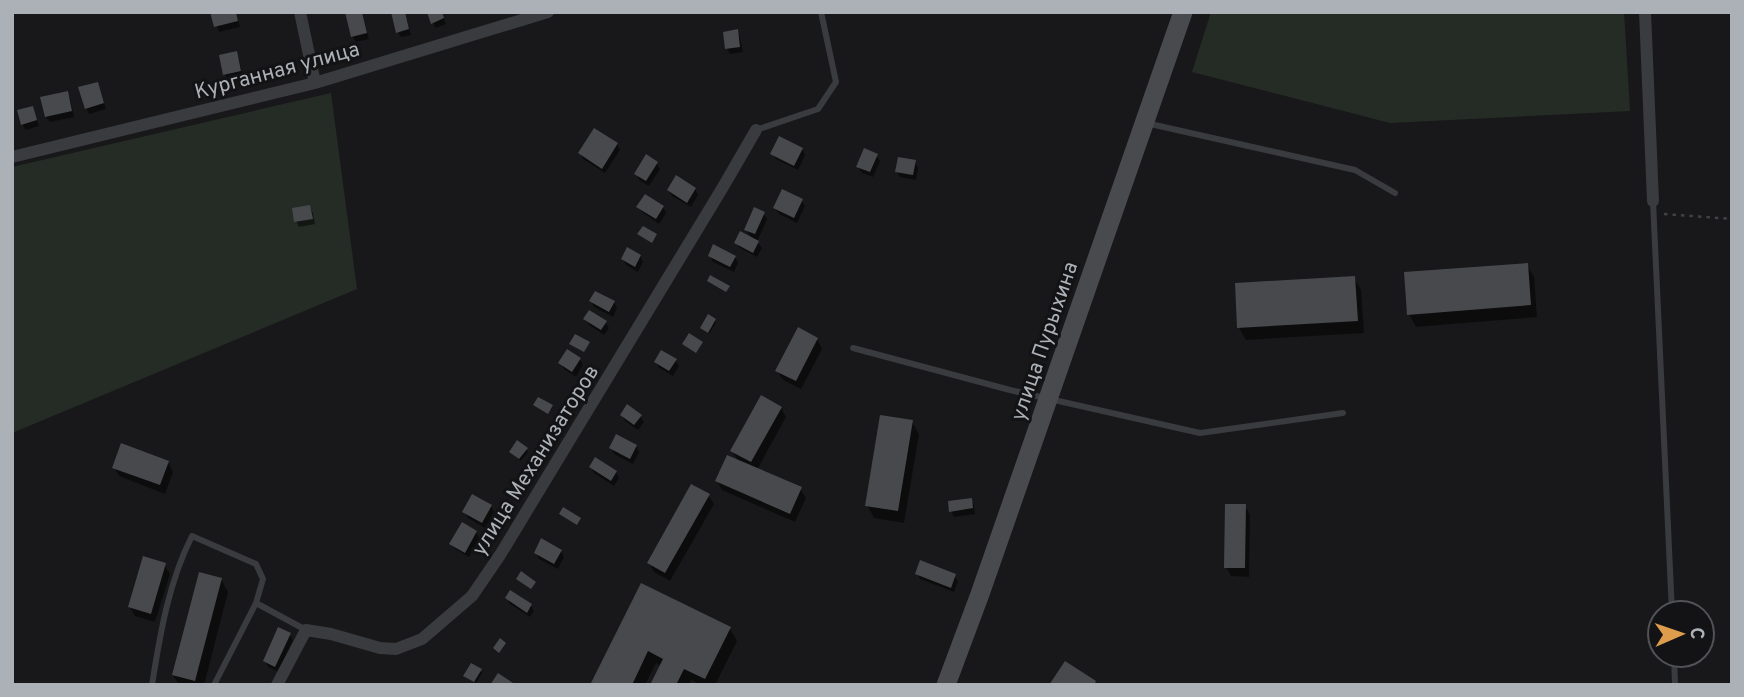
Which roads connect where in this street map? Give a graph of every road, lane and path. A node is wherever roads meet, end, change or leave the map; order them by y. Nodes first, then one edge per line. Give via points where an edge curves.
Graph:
1 (300, 12) edge
2 (548, 12) edge
3 (821, 12) edge
4 (1183, 12) edge
5 (1645, 12) edge
6 (315, 83) junction
7 (1144, 123) junction
8 (756, 130) joint
9 (12, 157) edge
10 (1395, 193) dead end
11 (1654, 207) junction
12 (1732, 219) edge
13 (853, 348) dead end
14 (1048, 399) junction
15 (1343, 413) dead end
16 (1671, 599) edge
17 (256, 603) junction
18 (306, 630) junction
19 (152, 685) edge
20 (214, 685) edge
21 (277, 685) edge
22 (946, 685) edge

1 - 6 street
2 - 6 street, Курганная улица
3 - 8 lane via 836,82 818,110
4 - 7 street, улица Пурыхина
5 - 11 street
6 - 9 street, Курганная улица
7 - 10 lane via 1355,170
7 - 14 street, улица Пурыхина
8 - 18 street, улица Механизаторов via 472,596 422,639 396,649
11 - 12 path
11 - 16 lane
13 - 14 lane
14 - 15 lane via 1200,433
14 - 22 street, улица Пурыхина
17 - 18 lane
17 - 19 lane via 263,579 256,564 192,536 181,557 159,636
17 - 20 lane
18 - 21 street

